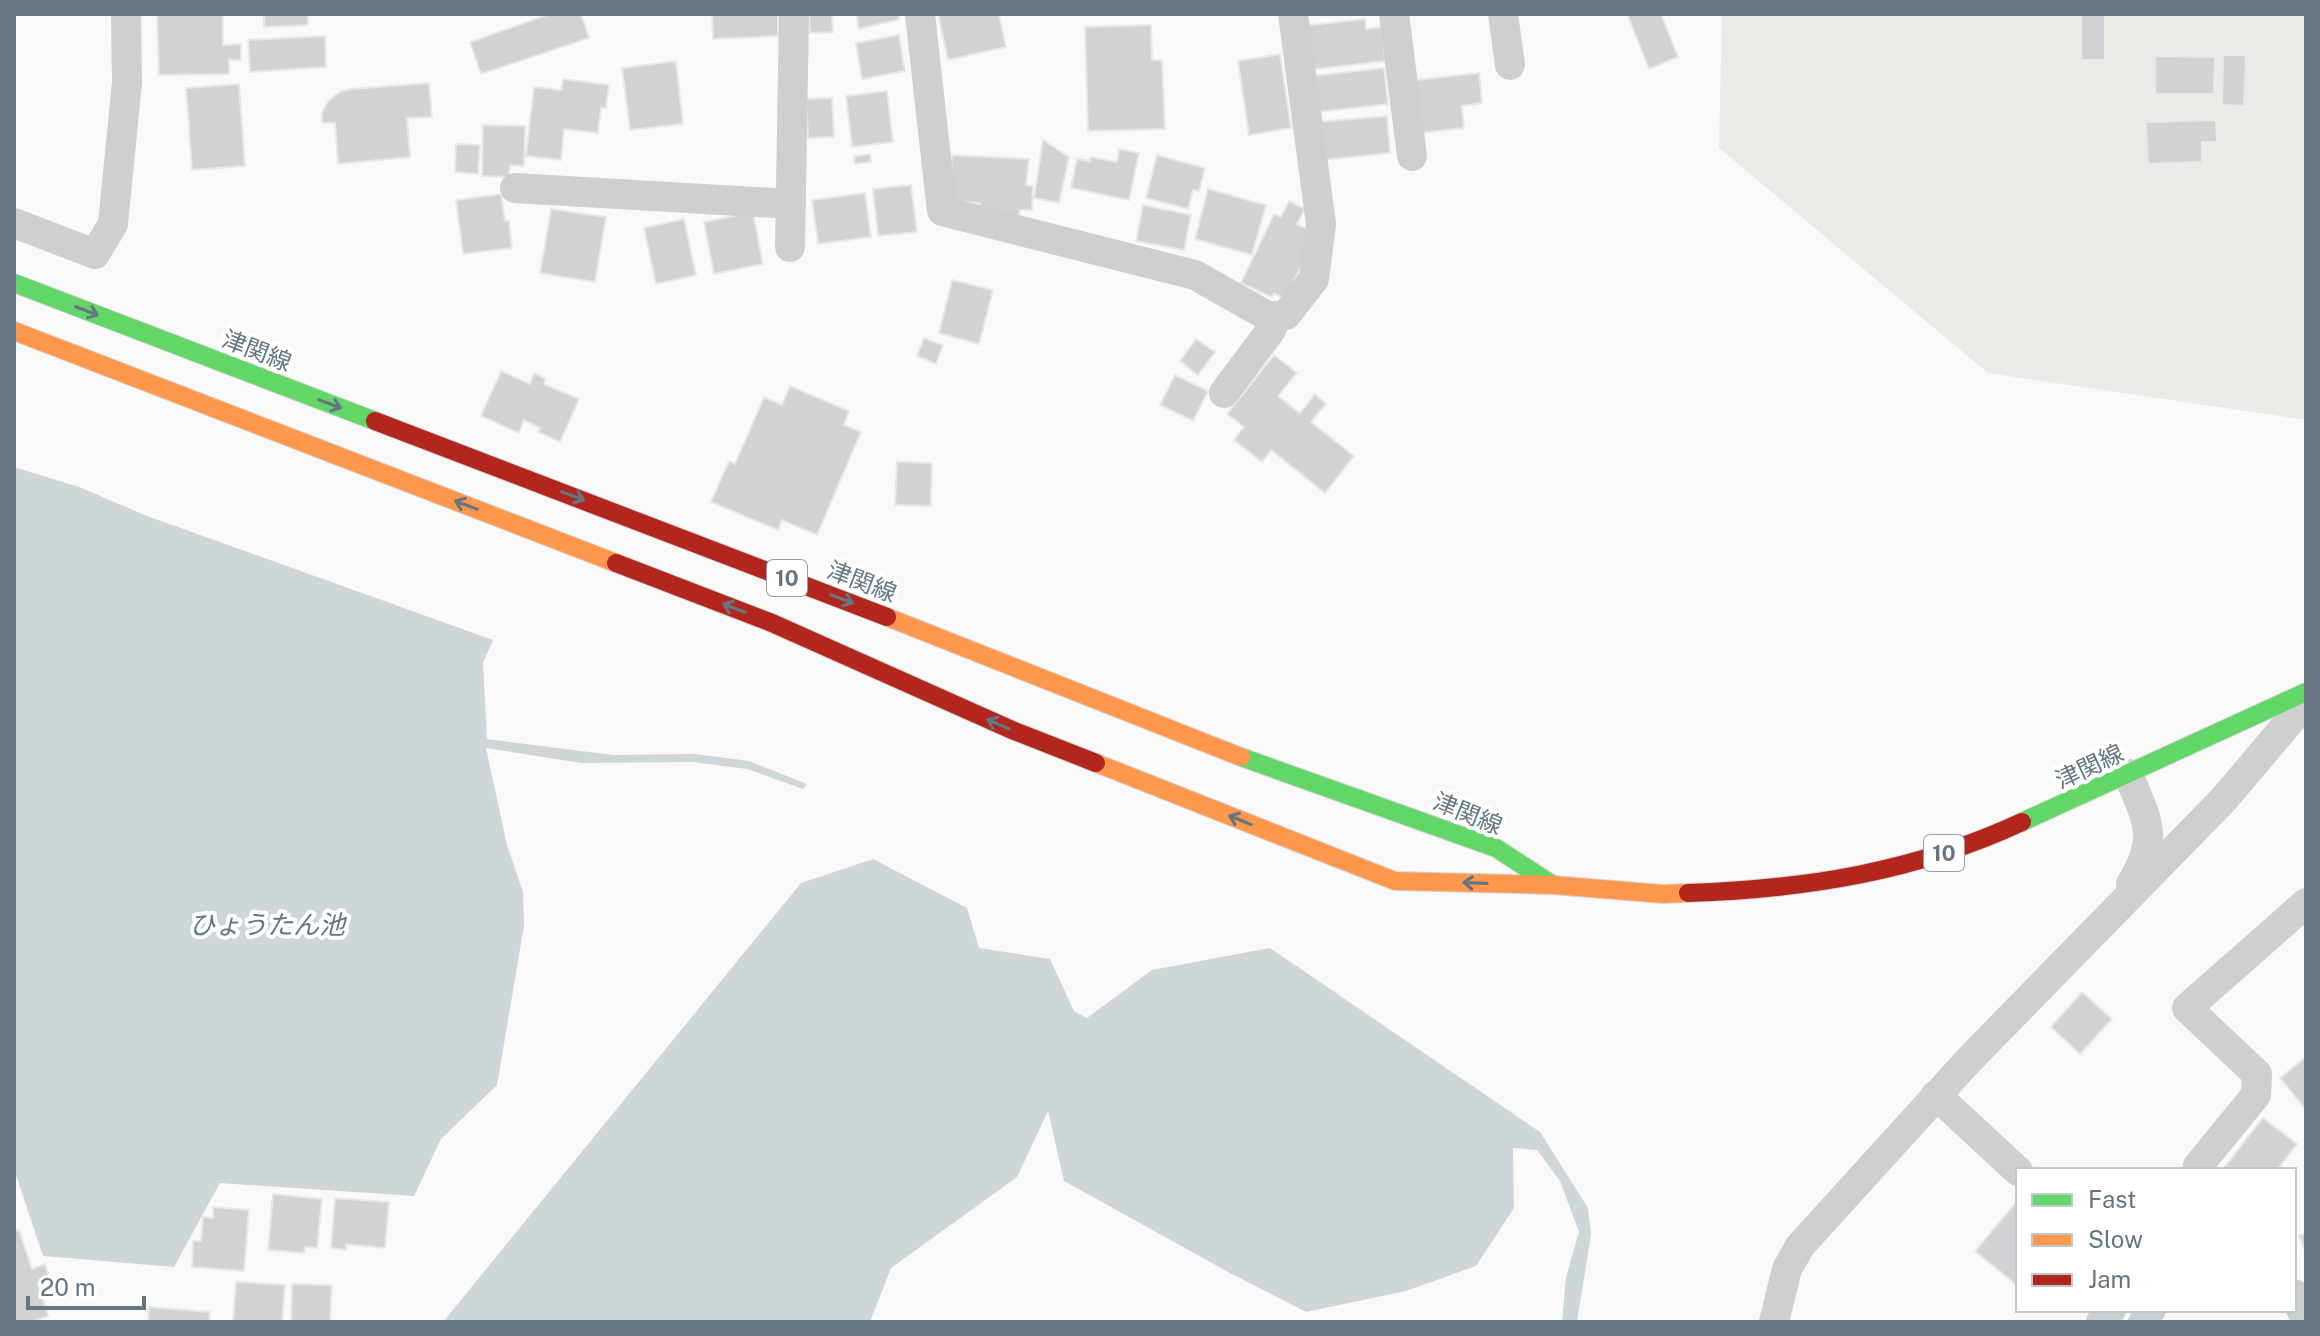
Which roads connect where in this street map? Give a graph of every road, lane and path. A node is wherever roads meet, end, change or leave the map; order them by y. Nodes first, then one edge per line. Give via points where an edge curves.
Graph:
1 (126, 14) edge
2 (794, 14) edge
3 (920, 14) edge
4 (1293, 14) edge
5 (1394, 14) edge
6 (1503, 14) edge
7 (1510, 65) dead end
8 (1412, 156) dead end
9 (515, 188) dead end
10 (791, 204) junction
11 (14, 223) edge
12 (790, 247) dead end
13 (14, 283) edge
14 (1276, 316) junction
15 (14, 331) edge
16 (1224, 393) dead end
17 (2306, 692) edge
18 (2306, 702) edge
19 (2128, 774) junction
20 (1553, 885) junction
21 (2306, 903) edge
22 (2112, 913) junction
23 (1936, 1095) junction
24 (2199, 1168) edge
25 (2016, 1169) edge
26 (2296, 1298) edge
27 (2306, 1320) edge
28 (1774, 1322) edge

1 - 11 street via 127,82 113,224 95,254
2 - 10 street
3 - 14 street via 942,211 1195,275 1269,317
4 - 14 street via 1321,224 1314,279 1286,315
5 - 8 street
6 - 7 street
9 - 10 street
10 - 12 street
13 -> 20 main road, 津関線 / 10 via 1243,758 1496,848
14 - 16 street
20 -> 15 main road, 津関線 / 10 via 1395,881 1012,730 772,623
17 - 19 main road, 津関線 / 10
18 - 22 street via 2224,799
19 - 20 main road, 津関線 / 10 via 1999,833 1931,858 1847,879 1663,894
19 - 22 street via 2148,821 2149,844 2140,870
21 - 24 street via 2187,1008 2257,1074 2256,1095
22 - 23 street
23 - 25 street
23 - 28 street via 1800,1246 1787,1269
26 - 27 street

